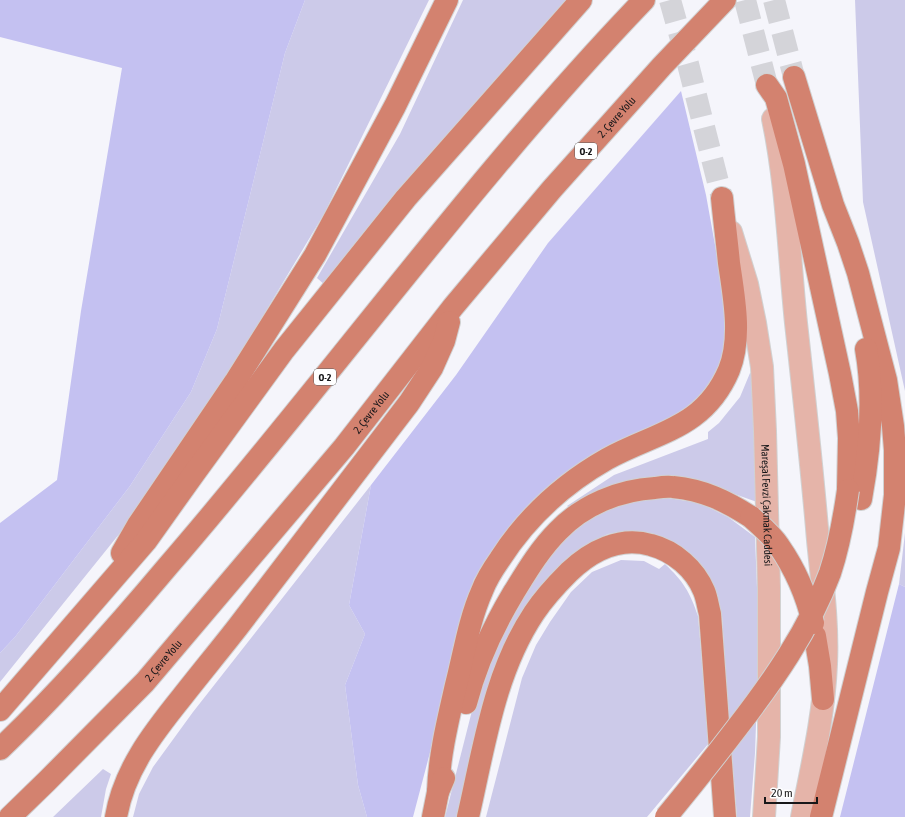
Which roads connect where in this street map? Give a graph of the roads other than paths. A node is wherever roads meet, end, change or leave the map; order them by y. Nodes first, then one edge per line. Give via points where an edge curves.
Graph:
1 (447, 0) edge
2 (581, 0) edge
3 (644, 0) edge
4 (724, 0) edge
5 (794, 76) tunnel mouth
6 (767, 85) joint
7 (722, 198) joint
8 (834, 205) junction
9 (453, 307) junction
10 (854, 494) junction
11 (94, 601) junction
12 (823, 699) junction
13 (0, 710) edge
14 (0, 749) edge
15 (438, 792) junction
16 (10, 817) edge
17 (116, 817) edge
18 (432, 817) edge
19 (468, 817) edge
20 (666, 817) edge
21 (725, 817) edge
22 (764, 817) edge
23 (802, 817) edge
24 (821, 817) edge

1 - 11 highway via 395,106 315,255 235,382 138,524
2 - 11 highway via 406,198 284,350 146,541
3 - 14 highway, O-2 via 462,206 190,541 103,641
4 - 9 highway, 2. Çevre Yolu / O-2 via 623,108
5 - 8 highway
6 - 10 highway via 776,98 794,164 840,374 847,411
6 - 12 main road via 785,198 813,482 826,625
7 - 15 highway via 736,326 730,368 722,386 712,399 685,423 609,458 566,486 521,529 502,555 482,590 469,633 445,735 438,774
7 - 22 main road, Mareşal Fevzi Çakmak Caddesi via 746,284 762,367 768,506 769,649 769,736
8 - 10 highway via 839,239 860,317 871,392 867,467
8 - 24 highway via 858,273 886,380 895,450 895,495 889,548
9 - 16 highway, 2. Çevre Yolu / O-2 via 344,447 145,682
9 - 17 highway via 444,341 432,368 409,403 159,726 128,777
10 - 20 highway, bridge via 830,573 805,626 774,678
11 - 13 highway
12 - 15 highway, bridge via 815,636 800,584 779,545 751,517 730,503 704,493 672,486 640,489 615,495 596,503 558,530 540,552 505,607 478,666 456,743
12 - 23 main road
15 - 18 highway
19 - 21 highway via 498,689 522,633 534,613 561,580 590,555 605,547 636,542 668,552 684,563 705,592 710,614

